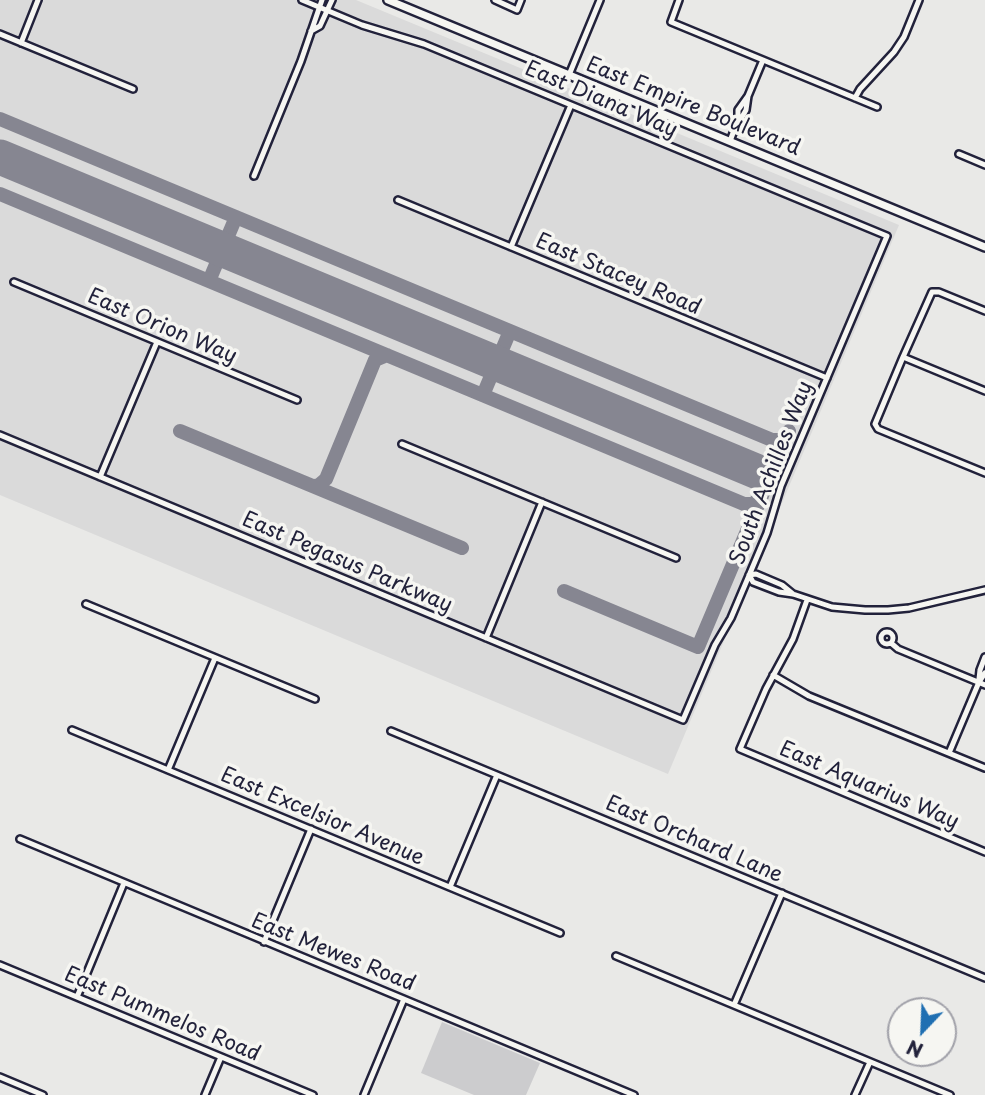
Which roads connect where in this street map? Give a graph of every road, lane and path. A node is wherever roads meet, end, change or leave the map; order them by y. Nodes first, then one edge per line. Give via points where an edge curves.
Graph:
1 (38, 0) edge
2 (302, 0) edge
3 (322, 0) edge
4 (332, 0) edge
5 (388, 0) edge
6 (495, 0) edge
7 (521, 0) edge
8 (600, 0) edge
9 (679, 0) edge
10 (919, 0) edge
11 (319, 7) junction
12 (328, 11) junction
13 (311, 31) junction
14 (0, 34) edge
15 (21, 43) junction
16 (763, 60) junction
17 (569, 75) junction
18 (133, 89) dead end
19 (855, 98) junction
20 (570, 105) junction
21 (877, 107) dead end
22 (730, 141) junction
23 (958, 154) dead end
24 (985, 165) edge
25 (254, 176) dead end
26 (398, 200) dead end
27 (887, 236) joint
28 (511, 247) junction
29 (985, 247) edge
30 (14, 282) dead end
31 (985, 311) edge
32 (157, 342) junction
33 (902, 357) junction
34 (827, 378) junction
35 (985, 391) edge
36 (297, 400) dead end
37 (0, 435) edge
38 (402, 444) dead end
39 (985, 473) edge
40 (100, 477) junction
41 (542, 502) junction
42 (676, 558) dead end
43 (749, 575) junction
44 (985, 590) edge
45 (807, 600) junction
46 (86, 604) dead end
47 (485, 638) junction
48 (891, 643) dead end
49 (985, 657) edge
50 (215, 658) junction
51 (985, 673) edge
52 (773, 675) junction
53 (982, 683) edge
54 (315, 699) dead end
55 (683, 720) joint
56 (72, 730) dead end
57 (391, 731) dead end
58 (949, 753) junction
59 (985, 768) edge
60 (168, 770) junction
61 (497, 775) junction
62 (311, 829) junction
63 (20, 839) dead end
64 (985, 852) edge
65 (124, 883) junction
66 (450, 887) junction
67 (782, 893) junction
68 (560, 933) dead end
69 (264, 942) junction
70 (617, 956) dead end
71 (0, 965) edge
72 (985, 978) edge
73 (77, 997) junction
74 (404, 999) junction
75 (734, 1005) junction
76 (221, 1057) junction
77 (870, 1062) junction
78 (0, 1077) edge
79 (43, 1095) edge
80 (205, 1095) edge
81 (313, 1095) edge
82 (364, 1095) edge
83 (634, 1095) edge
84 (855, 1095) edge
85 (950, 1095) edge

1 - 15 street
2 - 11 street, East Diana Way
3 - 11 street
4 - 12 street
5 - 17 street, East Empire Boulevard
6 - 7 street via 517,10
8 - 17 street
9 - 16 street via 671,22
10 - 19 street via 904,37
11 - 12 street, East Diana Way
11 - 13 street
12 - 13 street via 320,26
12 - 20 street, East Diana Way via 412,39
13 - 25 street
14 - 15 street
15 - 18 street
16 - 19 street
16 - 22 street via 737,113
17 - 22 street, East Empire Boulevard
19 - 21 street
20 - 27 street, East Diana Way
20 - 28 street
22 - 29 street, East Empire Boulevard
23 - 24 street
26 - 28 street, East Stacey Road
27 - 34 street, South Achilles Way
28 - 34 street, East Stacey Road
30 - 32 street, East Orion Way
31 - 33 street via 932,292
32 - 36 street, East Orion Way
32 - 40 street
33 - 35 street
33 - 39 street via 876,427
34 - 43 street, South Achilles Way
37 - 40 street, East Pegasus Parkway
38 - 41 street
40 - 47 street, East Pegasus Parkway
41 - 42 street
41 - 47 street
43 - 45 street via 753,582
43 - 55 street, South Achilles Way
44 - 45 street via 888,610 832,607
45 - 52 street
46 - 50 street
47 - 55 street, East Pegasus Parkway
48 - 53 street
49 - 53 street
50 - 54 street
50 - 60 street
51 - 53 street
52 - 58 street via 809,696
52 - 64 street, East Aquarius Way via 740,748
53 - 58 street
56 - 60 street, East Excelsior Avenue
57 - 61 street, East Orchard Lane
58 - 59 street
60 - 62 street, East Excelsior Avenue
61 - 66 street
61 - 67 street, East Orchard Lane
62 - 66 street, East Excelsior Avenue
62 - 69 street
63 - 65 street, East Mewes Road
65 - 69 street, East Mewes Road
65 - 73 street
66 - 68 street, East Excelsior Avenue
67 - 72 street, East Orchard Lane
67 - 75 street
69 - 74 street, East Mewes Road
70 - 75 street
71 - 73 street, East Pummelos Road
73 - 76 street, East Pummelos Road
74 - 82 street
74 - 83 street, East Mewes Road
75 - 77 street
76 - 80 street
76 - 81 street, East Pummelos Road
77 - 84 street
77 - 85 street
78 - 79 street

